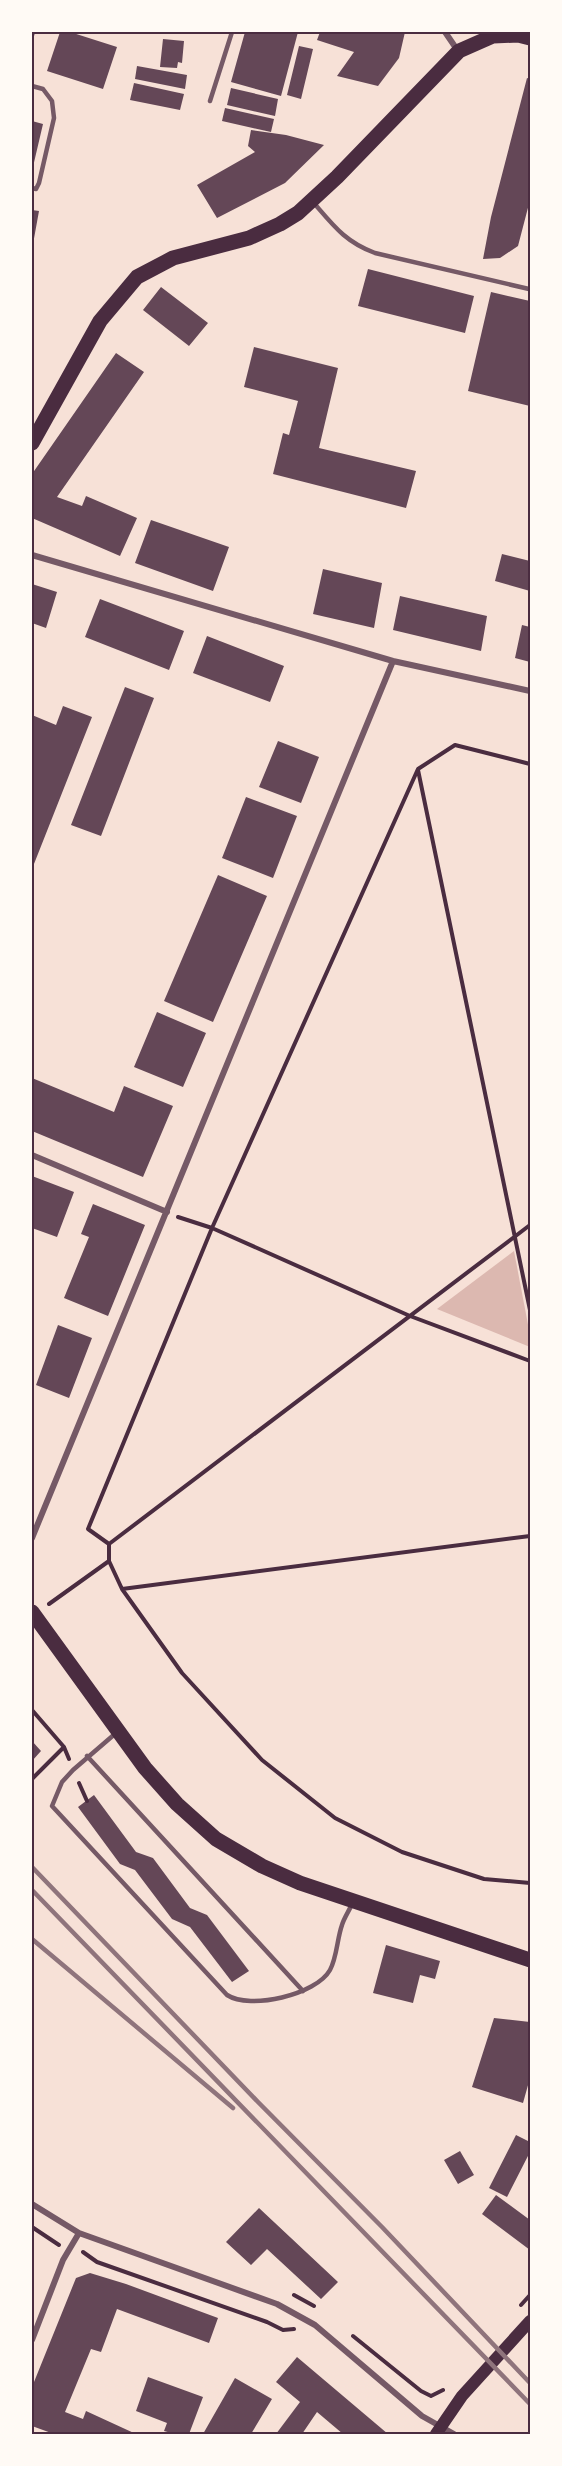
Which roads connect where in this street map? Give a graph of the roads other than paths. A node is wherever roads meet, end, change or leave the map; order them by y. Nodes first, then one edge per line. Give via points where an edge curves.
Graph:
1 (232, 32) edge
2 (445, 32) edge
3 (531, 38) edge
4 (459, 51) junction
5 (32, 86) edge
6 (210, 101) dead end
7 (32, 188) edge
8 (312, 201) junction
9 (529, 289) dead end
10 (32, 443) edge
11 (32, 555) edge
12 (393, 660) junction
13 (531, 692) edge
14 (32, 1155) edge
15 (167, 1212) junction
16 (32, 1538) edge
17 (32, 1613) edge
18 (118, 1732) junction
19 (87, 1756) junction
20 (353, 1901) junction
21 (531, 1960) edge
22 (303, 1991) junction
23 (32, 2204) edge
24 (79, 2233) junction
25 (530, 2324) edge
26 (32, 2340) edge
27 (439, 2431) edge
28 (454, 2434) edge

1 - 6 lane
2 - 4 street
3 - 4 main road via 493,36
4 - 8 main road
5 - 7 lane via 43,89 52,102 54,118 39,183 36,189
8 - 9 lane via 358,247
8 - 10 main road via 266,231 173,258 137,277 100,321
11 - 12 street
12 - 13 street
12 - 15 street
14 - 15 street
15 - 16 street
17 - 18 main road
18 - 19 lane
18 - 20 main road via 177,1804 216,1839 262,1866
19 - 22 lane
19 - 22 lane via 62,1782 52,1806 220,1989 234,1999 252,2002
20 - 21 main road
20 - 22 lane via 330,1971
23 - 24 street
24 - 26 street
24 - 27 street via 277,2304 315,2325
25 - 27 main road via 462,2396
27 - 28 street

